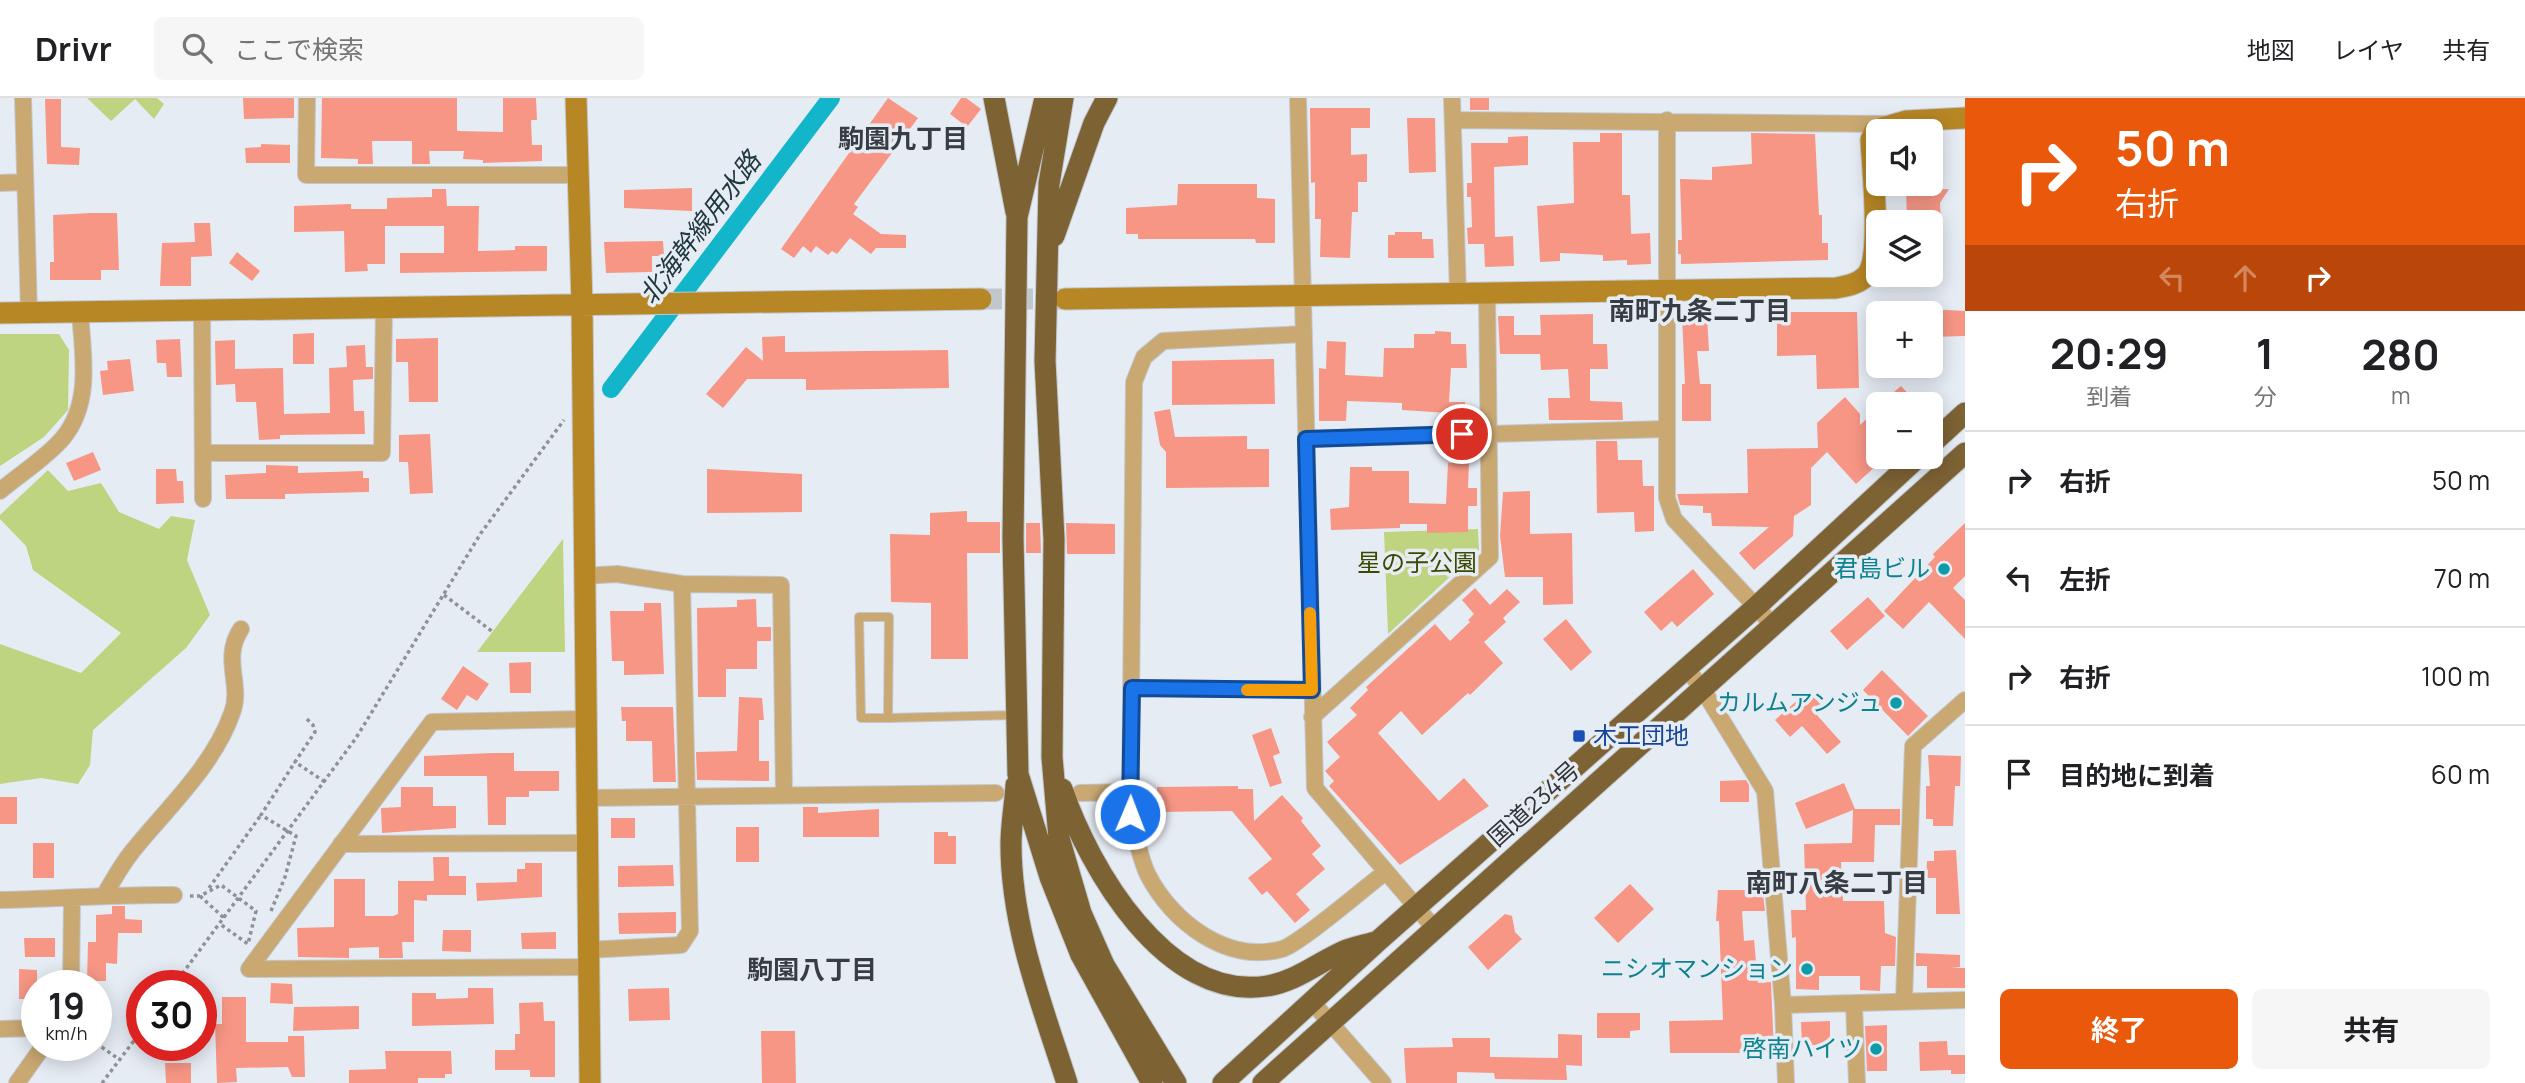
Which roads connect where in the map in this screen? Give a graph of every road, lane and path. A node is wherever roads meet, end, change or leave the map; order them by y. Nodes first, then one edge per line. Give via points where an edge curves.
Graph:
1 (23, 98) edge
2 (307, 98) edge
3 (576, 98) edge
4 (995, 98) edge
5 (1045, 98) edge
6 (1063, 98) edge
7 (1108, 98) edge
8 (1298, 98) edge
9 (1452, 98) edge
10 (1965, 118) edge
11 (1453, 120) junction
12 (1667, 120) junction
13 (1943, 120) edge
14 (1866, 124) edge
15 (579, 174) junction
16 (24, 182) junction
17 (0, 183) edge
18 (1873, 196) edge
19 (1017, 217) junction
20 (1047, 258) junction
21 (1666, 290) junction
22 (1487, 293) junction
23 (1458, 294) junction
24 (1303, 295) junction
25 (981, 299) tunnel mouth
26 (1065, 299) tunnel mouth
27 (583, 304) junction
28 (384, 308) junction
29 (202, 311) junction
30 (0, 313) edge
31 (29, 313) junction
32 (80, 313) junction
33 (1304, 334) junction
34 (582, 396) junction
35 (1965, 413) edge
36 (1666, 429) junction
37 (1488, 433) junction
38 (1943, 433) edge
39 (1306, 439) junction
40 (204, 453) junction
41 (1965, 453) edge
42 (1905, 469) edge
43 (0, 491) edge
44 (203, 499) dead end
45 (583, 576) junction
46 (682, 584) junction
47 (444, 595) junction
48 (1757, 606) junction
49 (1773, 625) junction
50 (241, 629) dead end
51 (493, 632) dead end
52 (1686, 668) junction
53 (1132, 688) junction
54 (1702, 688) junction
55 (1312, 690) junction
56 (1965, 701) edge
57 (1016, 715) junction
58 (1312, 717) junction
59 (888, 718) junction
60 (307, 719) dead end
61 (584, 719) junction
62 (1052, 757) junction
63 (295, 762) junction
64 (1017, 774) junction
65 (325, 782) junction
66 (996, 793) dead end
67 (1080, 793) dead end
68 (1130, 793) junction
69 (784, 794) junction
70 (687, 795) junction
71 (585, 798) junction
72 (261, 815) junction
73 (288, 832) junction
74 (586, 843) junction
75 (341, 845) junction
76 (1384, 873) junction
77 (208, 890) junction
78 (104, 894) junction
79 (174, 895) joint
80 (200, 896) junction
81 (240, 897) junction
82 (72, 899) junction
83 (0, 900) edge
84 (1416, 908) junction
85 (270, 912) dead end
86 (224, 919) junction
87 (262, 923) dead end
88 (220, 924) junction
89 (1435, 929) junction
90 (1378, 941) junction
91 (250, 946) junction
92 (588, 959) junction
93 (71, 970) edge
94 (185, 970) edge
95 (1904, 1000) junction
96 (1965, 1000) edge
97 (1313, 1003) junction
98 (1854, 1003) junction
99 (1783, 1005) junction
100 (1330, 1022) junction
101 (21, 1028) edge
102 (0, 1029) edge
103 (126, 1052) edge
104 (112, 1055) edge
105 (120, 1060) junction
106 (33, 1061) edge
107 (1165, 1080) edge
108 (17, 1083) edge
109 (102, 1083) edge
110 (590, 1083) edge
111 (1067, 1083) edge
112 (1223, 1083) edge
113 (1263, 1083) edge
114 (1383, 1083) edge
115 (1786, 1083) edge
116 (1857, 1083) edge

1 - 16 street
2 - 15 street via 306,175
3 - 15 street
4 - 19 highway
5 - 19 highway
6 - 20 highway via 1049,184
7 - 20 highway via 1094,123
8 - 24 street
9 - 11 street
10 - 13 street
11 - 12 street
11 - 23 street
12 - 14 street
12 - 21 street
15 - 27 street
16 - 17 street
16 - 31 street
18 - 21 street via 1872,268 1853,285
19 - 57 highway
20 - 62 highway via 1045,361 1054,539
21 - 22 street
21 - 36 street
22 - 23 street
22 - 37 street
23 - 24 street
24 - 26 street
24 - 33 street
25 - 27 street
27 - 28 street
27 - 34 street
28 - 29 street
28 - 40 street via 382,453
29 - 32 street
29 - 40 street
30 - 31 street
31 - 32 street
32 - 43 street via 84,388 77,418 62,440
33 - 39 street
33 - 53 street via 1163,341 1144,357 1134,382
34 - 45 street
34 - 47 path via 481,533
35 - 38 highway
36 - 37 street
36 - 48 street via 1667,498 1674,519
37 - 39 street
37 - 58 street via 1490,557
39 - 55 street
40 - 44 street
41 - 49 highway, 国道234号
42 - 48 highway, 国道234号
45 - 46 street via 617,573
45 - 61 street
46 - 69 street via 781,585
46 - 70 street
47 - 51 path
47 - 65 path
48 - 49 street
48 - 52 highway, 国道234号
49 - 54 highway, 国道234号
50 - 78 street via 230,659 234,711 210,756
52 - 54 street
52 - 84 highway, 国道234号
53 - 55 street
53 - 68 street
54 - 89 highway, 国道234号
54 - 99 street via 1765,791
55 - 58 street
56 - 95 street via 1913,746
57 - 59 lane
57 - 64 highway
58 - 76 street via 1315,788
59 - 59 lane via 889,617 859,617 861,718
60 - 63 path via 315,732
61 - 71 street
61 - 75 street via 432,722
62 - 90 highway via 1069,807 1110,888 1131,918 1181,963 1207,978 1235,986 1294,980 1343,951
62 - 107 highway via 1059,838 1081,913
63 - 65 path
63 - 72 path
64 - 107 highway via 1081,955
64 - 111 highway via 1011,843 1015,899 1024,949
65 - 73 path
66 - 69 street
67 - 68 street
68 - 76 street via 1130,814 1148,875 1178,917 1216,944 1252,953 1284,949
69 - 70 street
70 - 71 street
70 - 92 street via 687,940 681,945
71 - 74 street
72 - 73 path
72 - 77 path
73 - 81 path
73 - 85 path via 296,836 294,846
74 - 75 street
74 - 92 street
75 - 92 street via 248,969
76 - 84 street
77 - 80 path
77 - 81 path via 221,885
78 - 79 street
78 - 82 street
79 - 80 path
80 - 86 path
81 - 86 path
81 - 91 path via 256,911
82 - 83 street
82 - 93 street
84 - 89 street
84 - 90 highway, 国道234号
86 - 88 path
87 - 91 path
88 - 91 path
88 - 94 path
89 - 100 highway, 国道234号
90 - 97 highway, 国道234号
92 - 110 street
95 - 96 street
95 - 98 street
97 - 100 street
97 - 112 highway, 国道234号
98 - 99 street
98 - 116 street
99 - 115 street
100 - 113 highway, 国道234号
100 - 114 street
101 - 102 street
103 - 105 path
104 - 105 path
105 - 109 path
106 - 108 street

